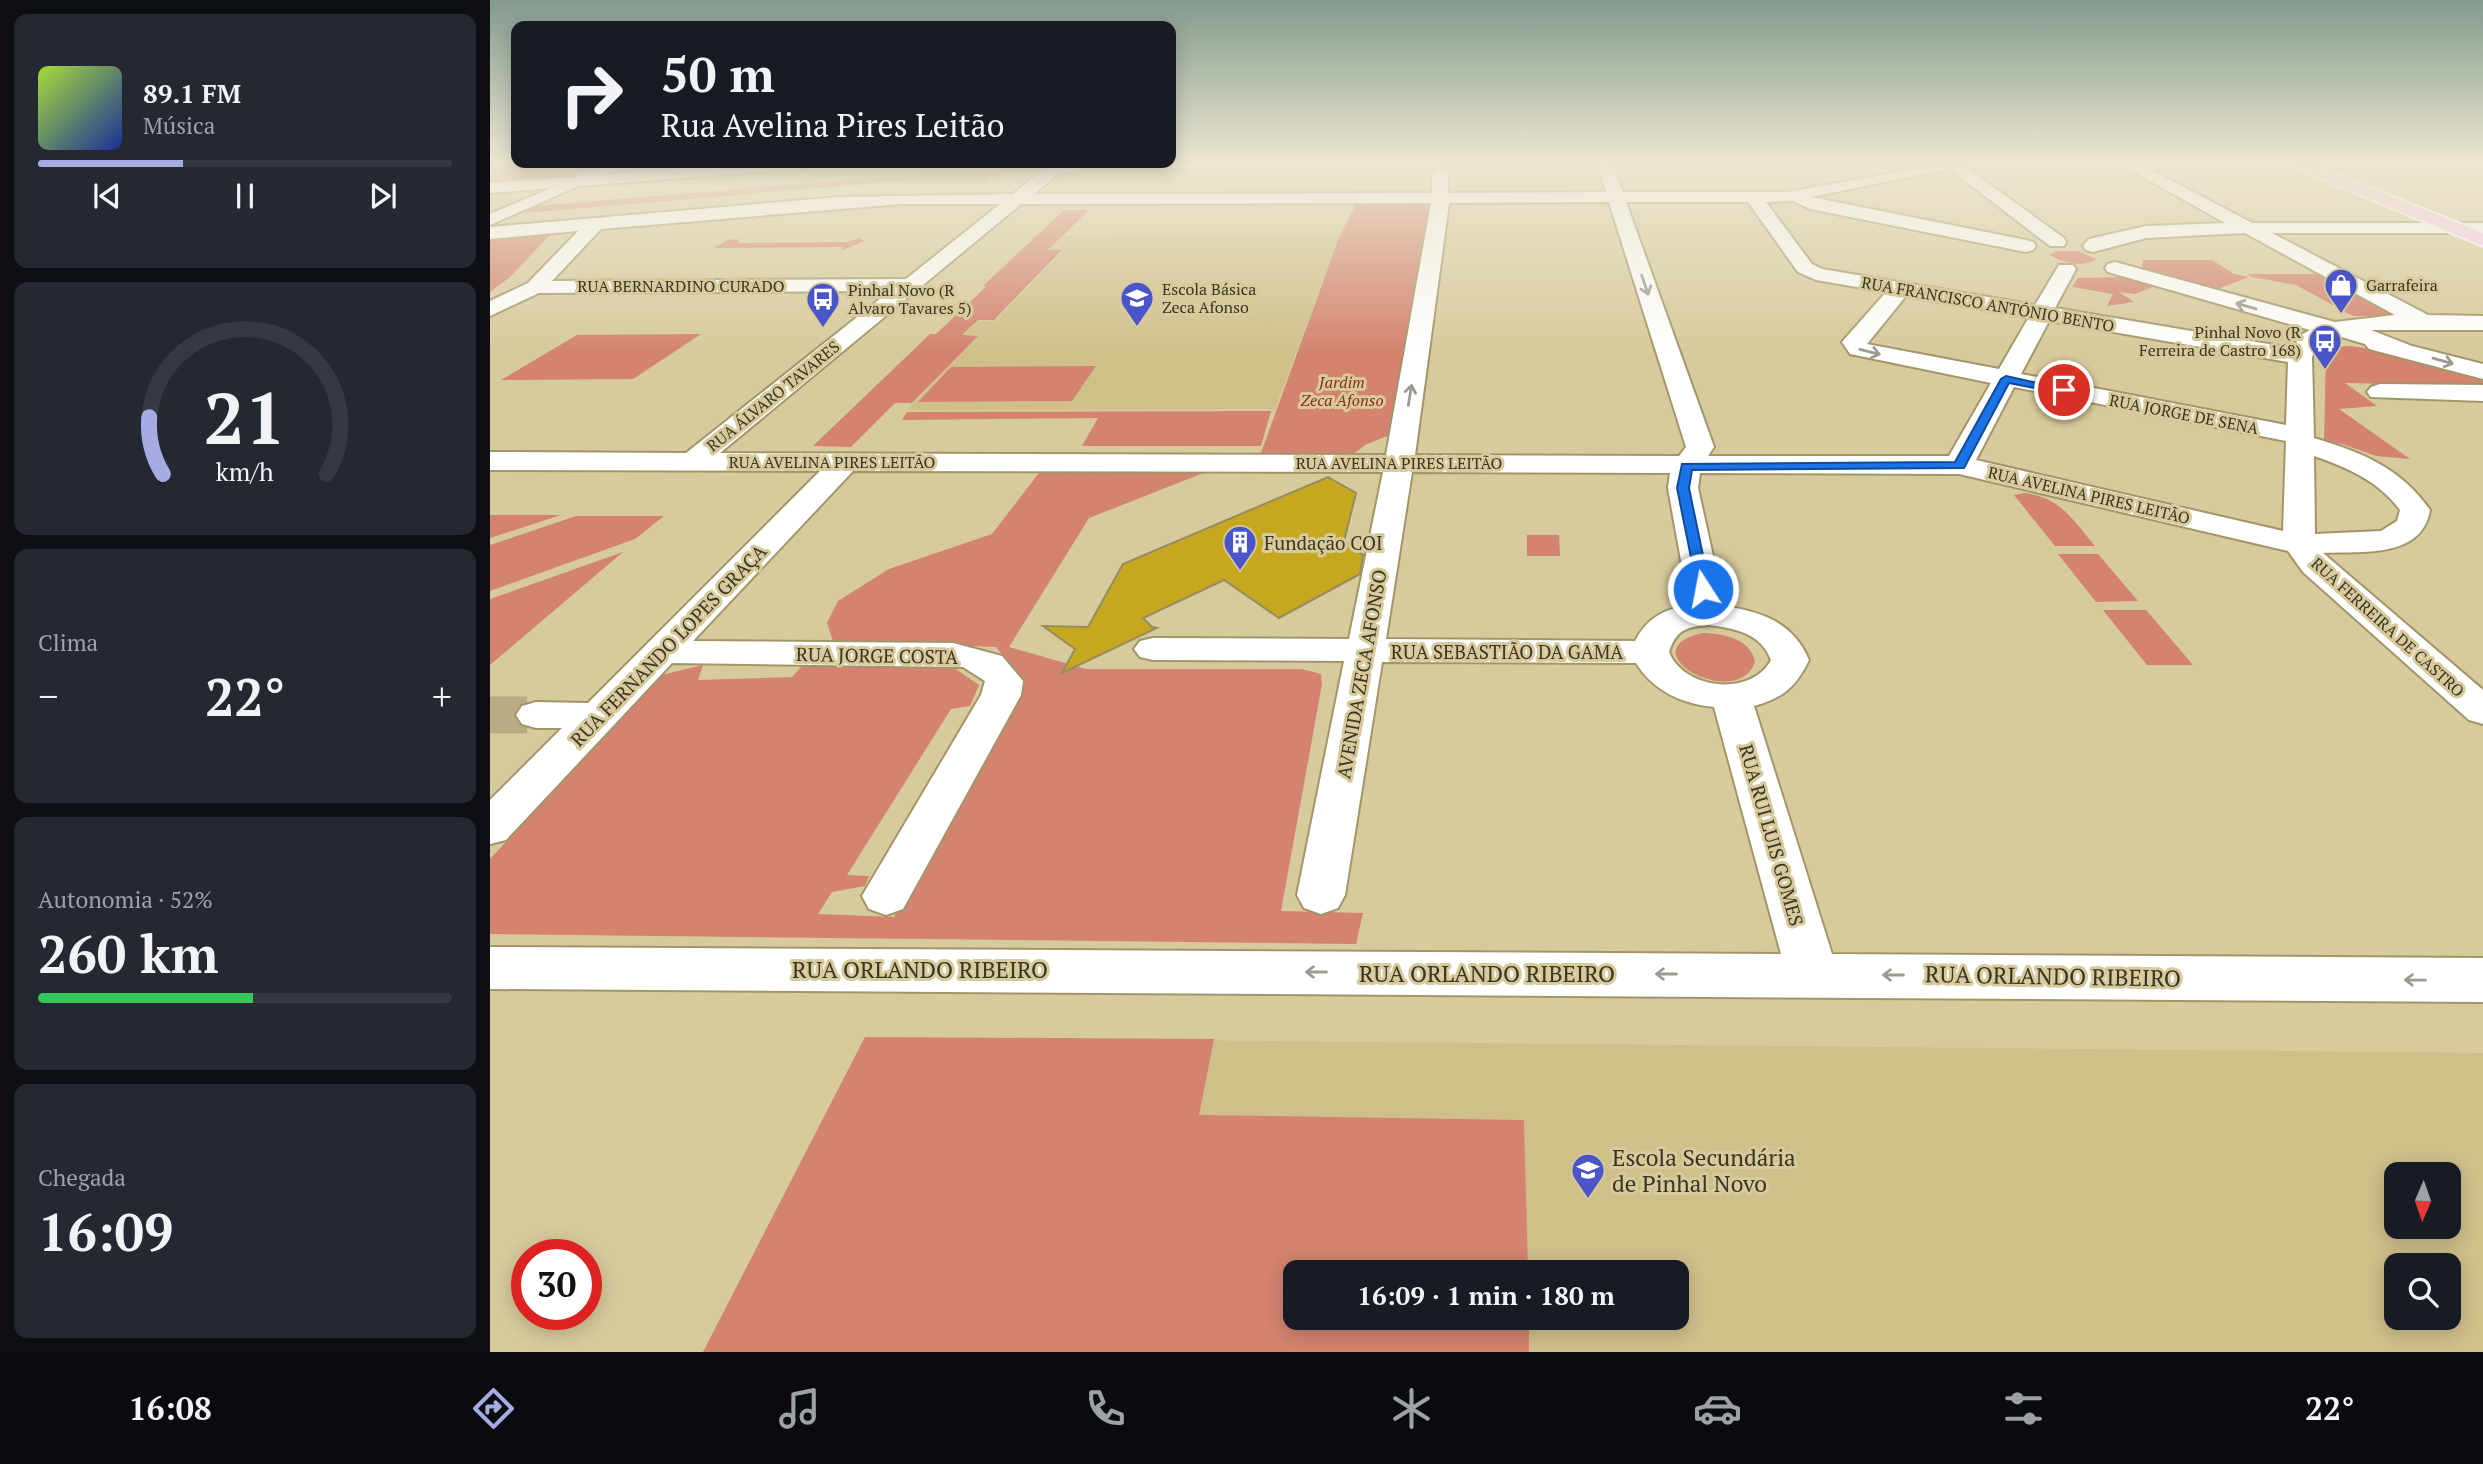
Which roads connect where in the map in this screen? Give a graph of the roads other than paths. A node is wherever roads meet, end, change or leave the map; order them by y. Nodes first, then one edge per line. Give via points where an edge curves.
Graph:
1 (559, 227) edge
2 (592, 227) edge
3 (982, 227) edge
4 (1435, 227) edge
5 (1625, 227) edge
6 (1775, 227) edge
7 (1907, 227) edge
8 (2039, 227) edge
9 (2244, 227) edge
10 (2246, 227) edge
11 (2265, 227) edge
12 (2453, 228) junction
13 (2483, 228) edge
14 (490, 233) edge
15 (2483, 240) edge
16 (2057, 242) junction
17 (2093, 246) junction
18 (2067, 265) junction
19 (910, 285) junction
20 (535, 287) junction
21 (1901, 289) junction
22 (490, 309) edge
23 (2042, 314) junction
24 (2425, 322) junction
25 (2483, 323) edge
26 (2336, 329) junction
27 (2388, 341) junction
28 (2304, 349) junction
29 (2483, 372) edge
30 (2006, 379) junction
31 (2380, 392) dead end
32 (2483, 393) edge
33 (2301, 440) junction
34 (490, 461) edge
35 (845, 461) junction
36 (692, 462) junction
37 (1399, 463) junction
38 (1959, 465) junction
39 (1686, 466) junction
40 (2299, 544) junction
41 (1709, 614) junction
42 (1153, 649) dead end
43 (1365, 650) junction
44 (661, 652) junction
45 (1650, 652) junction
46 (1731, 696) junction
47 (2483, 711) edge
48 (536, 715) tunnel mouth
49 (600, 716) junction
50 (490, 828) edge
51 (1321, 895) dead end
52 (886, 896) dead end
53 (490, 968) edge
54 (1812, 974) junction
55 (2483, 980) edge

1 - 14 street
2 - 20 street
3 - 19 street, RUA ÁLVARO TAVARES
37 -> 4 street, AVENIDA ZECA AFONSO
5 -> 39 street via 1700,447
6 - 21 street, RUA FRANCISCO ANTÓNIO BENTO via 1810,271
7 - 18 street
8 - 16 street
9 - 17 street via 2146,232
10 - 24 street
11 - 12 street
12 - 13 street
12 - 15 main road
16 - 17 street
16 - 18 street
17 - 18 street via 2121,258 2122,266
18 - 23 street
26 -> 18 street
19 - 20 street, RUA BERNARDINO CURADO
19 - 36 street, RUA ÁLVARO TAVARES
20 - 22 street
21 - 23 street, RUA FRANCISCO ANTÓNIO BENTO
21 -> 30 street, RUA JORGE DE SENA via 1854,342 1858,349
23 - 28 street, RUA FRANCISCO ANTÓNIO BENTO
23 - 30 street
24 - 25 street
24 - 27 street
26 - 27 street
26 - 28 street
27 - 28 street, RUA FRANCISCO ANTÓNIO BENTO via 2340,339
27 -> 29 street
28 - 33 street, RUA FERREIRA DE CASTRO
30 - 33 street, RUA JORGE DE SENA
30 - 38 street
31 - 32 street
33 - 40 street, RUA FERREIRA DE CASTRO
33 - 40 street, RUA JORGE DE SENA via 2382,475 2415,509 2412,524 2388,540
34 - 36 street, RUA AVELINA PIRES LEITÃO
35 - 36 street, RUA AVELINA PIRES LEITÃO
35 - 37 street, RUA AVELINA PIRES LEITÃO
35 - 44 street, RUA FERNANDO LOPES GRAÇA
37 - 39 street, RUA AVELINA PIRES LEITÃO
37 - 43 street, AVENIDA ZECA AFONSO
38 - 39 street, RUA AVELINA PIRES LEITÃO
38 - 40 street, RUA AVELINA PIRES LEITÃO
39 - 41 street via 1683,488
40 - 47 street, RUA FERREIRA DE CASTRO via 2315,565
41 - 45 street via 1668,622 1655,633
41 - 46 street via 1763,627 1788,652 1787,674 1774,686
42 - 43 street, RUA SEBASTIÃO DA GAMA
43 - 45 street, RUA SEBASTIÃO DA GAMA
43 - 51 street, AVENIDA ZECA AFONSO
44 - 49 street, RUA FERNANDO LOPES GRAÇA
44 - 52 street, RUA JORGE COSTA via 953,654 978,658 999,673 1004,681 1001,695
45 - 46 street via 1671,680 1693,690
46 - 54 street, RUA RUI LUIS GOMES
48 - 49 street
49 - 50 street, RUA FERNANDO LOPES GRAÇA
54 -> 53 street, RUA ORLANDO RIBEIRO
55 -> 54 street, RUA ORLANDO RIBEIRO

